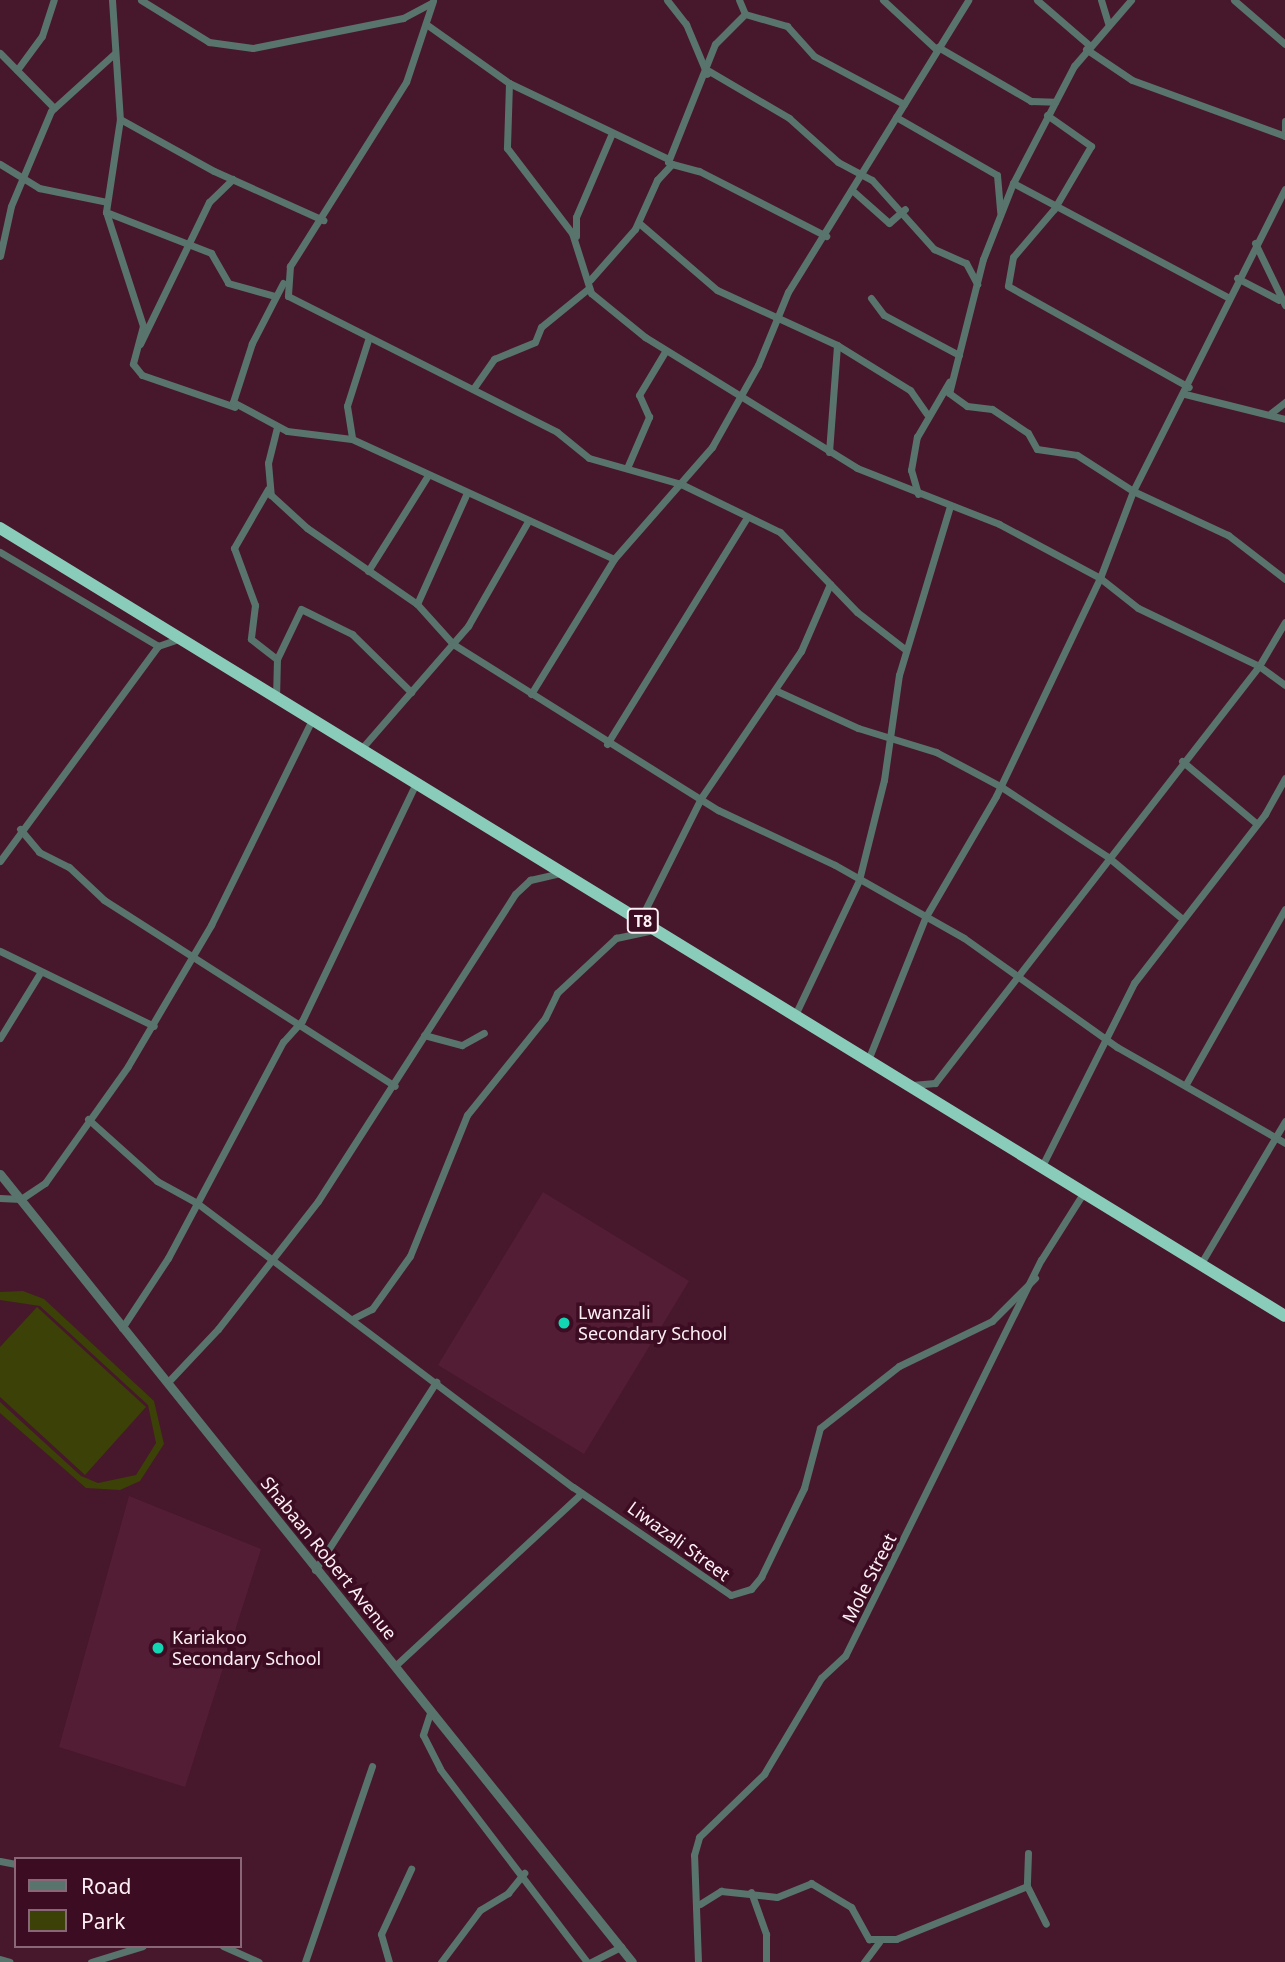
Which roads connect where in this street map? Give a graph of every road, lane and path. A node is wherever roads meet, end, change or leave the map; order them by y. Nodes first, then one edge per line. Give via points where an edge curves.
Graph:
1 (54, 0) edge
2 (112, 0) edge
3 (433, 0) edge
4 (667, 0) edge
5 (739, 0) edge
6 (884, 0) edge
7 (968, 0) edge
8 (1037, 0) edge
9 (1101, 0) edge
10 (1131, 0) edge
11 (1234, 0) edge
12 (146, 1) edge
13 (746, 13) junction
14 (1108, 23) junction
15 (426, 24) junction
16 (1285, 44) edge
17 (1088, 47) junction
18 (937, 48) junction
19 (0, 53) edge
20 (115, 53) junction
21 (17, 70) junction
22 (708, 73) junction
23 (509, 83) junction
24 (1055, 102) junction
25 (904, 104) junction
26 (54, 108) junction
27 (1047, 116) junction
28 (896, 117) junction
29 (120, 119) junction
30 (1285, 121) edge
31 (612, 133) junction
32 (1285, 136) edge
33 (668, 163) junction
34 (0, 164) edge
35 (862, 173) junction
36 (233, 179) junction
37 (24, 181) junction
38 (1013, 183) junction
39 (1285, 189) edge
40 (853, 191) junction
41 (107, 202) junction
42 (905, 209) junction
43 (1054, 209) junction
44 (106, 212) junction
45 (1000, 213) junction
46 (323, 220) junction
47 (639, 223) junction
48 (826, 236) junction
49 (576, 240) junction
50 (1255, 243) junction
51 (190, 244) junction
52 (0, 256) edge
53 (1237, 278) junction
54 (284, 281) junction
55 (589, 284) junction
56 (976, 284) junction
57 (275, 296) junction
58 (1227, 297) junction
59 (871, 298) dead end
60 (1282, 303) edge
61 (774, 319) junction
62 (368, 340) junction
63 (837, 345) junction
64 (138, 346) junction
65 (666, 350) junction
66 (959, 355) junction
67 (950, 381) junction
68 (473, 389) junction
69 (1187, 390) junction
70 (738, 399) junction
71 (1285, 402) edge
72 (235, 407) junction
73 (928, 414) junction
74 (1271, 414) junction
75 (1285, 419) edge
76 (277, 427) junction
77 (352, 439) junction
78 (829, 452) junction
79 (626, 468) junction
80 (427, 477) junction
81 (681, 484) junction
82 (268, 489) junction
83 (1133, 491) junction
84 (918, 494) junction
85 (466, 495) junction
86 (950, 506) junction
87 (747, 517) junction
88 (527, 523) junction
89 (0, 528) edge
90 (0, 552) edge
91 (614, 559) junction
92 (368, 571) junction
93 (1100, 578) junction
94 (1285, 579) edge
95 (830, 584) junction
96 (417, 604) junction
97 (1285, 622) edge
98 (178, 639) junction
99 (453, 644) junction
100 (158, 646) junction
101 (906, 650) junction
102 (277, 659) junction
103 (1259, 666) junction
104 (1285, 685) edge
105 (777, 691) junction
106 (411, 692) junction
107 (531, 694) junction
108 (276, 699) junction
109 (312, 720) junction
110 (889, 736) junction
111 (607, 744) junction
112 (362, 748) junction
113 (1182, 761) junction
114 (1285, 778) edge
115 (415, 785) junction
116 (1000, 786) junction
117 (701, 799) junction
118 (1256, 823) junction
119 (20, 828) junction
120 (1108, 857) junction
121 (0, 861) edge
122 (564, 873) junction
123 (859, 880) junction
124 (1285, 909) edge
125 (1180, 917) junction
126 (925, 918) junction
127 (640, 920) junction
128 (656, 929) junction
129 (0, 951) edge
130 (192, 959) junction
131 (40, 973) junction
132 (1019, 975) junction
133 (795, 1015) junction
134 (302, 1021) junction
135 (154, 1026) junction
136 (484, 1033) dead end
137 (424, 1035) junction
138 (1102, 1036) junction
139 (0, 1038) edge
140 (867, 1060) junction
141 (1186, 1084) junction
142 (906, 1085) junction
143 (395, 1086) junction
144 (88, 1119) junction
145 (1285, 1121) edge
146 (1275, 1138) junction
147 (1285, 1143) edge
148 (1043, 1164) junction
149 (0, 1174) edge
150 (1084, 1191) junction
151 (0, 1198) edge
152 (21, 1199) junction
153 (197, 1203) junction
154 (271, 1258) junction
155 (1200, 1265) junction
156 (1035, 1278) junction
157 (1285, 1317) edge
158 (354, 1318) junction
159 (122, 1328) junction
160 (168, 1382) junction
161 (436, 1382) junction
162 (582, 1493) junction
163 (315, 1570) junction
164 (396, 1665) junction
165 (430, 1713) junction
166 (372, 1766) dead end
167 (1028, 1853) dead end
168 (411, 1869) dead end
169 (523, 1873) junction
170 (1027, 1886) junction
171 (751, 1892) junction
172 (700, 1904) junction
173 (1046, 1924) dead end
174 (882, 1940) junction
175 (621, 1947) junction
176 (136, 1948) edge
177 (228, 1948) edge
178 (0, 1959) edge
179 (10, 1962) edge
180 (91, 1962) edge
181 (259, 1962) edge
182 (304, 1962) edge
183 (389, 1962) edge
184 (441, 1962) edge
185 (589, 1962) edge
186 (632, 1962) edge
187 (698, 1962) edge
188 (766, 1962) edge
189 (864, 1962) edge

1 - 21 street via 42,36
2 - 20 street
3 - 12 street via 403,18 253,48 209,42
3 - 15 street
4 - 22 street via 686,24
5 - 13 street
6 - 18 street
7 - 18 street
8 - 17 street
9 - 14 street
10 - 14 street
11 - 16 street
13 - 22 street via 715,44
13 - 25 street via 787,26 814,56
14 - 17 street
15 - 23 street
15 - 46 street via 406,82
17 - 24 street
17 - 32 street via 1132,80
18 - 24 street via 1031,101
18 - 25 street
19 - 21 street
20 - 26 street via 107,68
20 - 29 street
21 - 26 street
22 - 33 street
22 - 35 street via 789,118 838,162
23 - 31 street
23 - 49 street via 507,148
24 - 27 street
25 - 28 street
26 - 37 street
27 - 38 street
27 - 43 street via 1091,146
28 - 35 street
28 - 45 street via 998,174
29 - 36 street
29 - 41 street
30 - 32 street
31 - 33 street
31 - 49 street via 576,218
33 - 47 street
33 - 48 street via 687,166
34 - 37 street
35 - 40 street
35 - 42 street
36 - 46 street
36 - 51 street via 209,202
37 - 41 street
37 - 52 street
38 - 43 street
38 - 45 street
39 - 50 street
40 - 42 street via 890,223
40 - 48 street
41 - 44 street
42 - 56 street via 934,250 967,264
43 - 58 street
43 - 69 street via 1008,266 1010,290
44 - 51 street
44 - 64 street via 142,318
45 - 56 street
46 - 54 street
47 - 55 street
47 - 61 street via 717,290
48 - 61 street
49 - 55 street
50 - 53 street
50 - 60 street
51 - 57 street via 211,253 228,283
51 - 64 street via 153,328
53 - 58 street
53 - 60 street
54 - 57 street
54 - 62 street via 292,300
55 - 65 street
55 - 68 street via 541,327 535,342 494,359
56 - 66 street
57 - 72 street via 236,383
58 - 69 street
59 - 66 street via 884,315
61 - 63 street
61 - 70 street
62 - 68 street
62 - 77 street via 347,406
63 - 73 street via 910,390
63 - 78 street
64 - 72 street via 133,364 142,376
65 - 70 street
65 - 79 street via 639,395 649,417
66 - 67 street
67 - 73 street
67 - 83 street via 952,397 992,409 1028,433 1037,449 1077,455
68 - 79 street via 557,432 589,458
69 - 74 street
69 - 83 street
70 - 78 street
70 - 81 street via 699,467
71 - 74 street
72 - 76 street
73 - 84 street via 911,470
74 - 75 street
76 - 77 street
76 - 82 street
77 - 80 street
78 - 84 street
79 - 81 street
80 - 85 street
80 - 92 street
81 - 87 street
81 - 91 street
82 - 92 street via 297,521
82 - 102 street via 234,548 255,605 251,639
83 - 93 street
83 - 94 street via 1228,535
84 - 86 street
85 - 88 street
85 - 96 street
86 - 93 street via 999,524
86 - 101 street
87 - 95 street via 792,539
87 - 111 street
88 - 91 street
88 - 99 street
89 - 98 highway, T8
90 - 100 street
91 - 107 street
92 - 96 street
93 - 103 street via 1139,608
93 - 116 street
95 - 101 street
95 - 105 street
96 - 99 street
97 - 103 street
98 - 100 street
98 - 108 highway, T8
99 - 106 street
99 - 107 street
100 - 119 street
101 - 110 street
102 - 106 street via 304,609 352,635
102 - 108 street
103 - 104 street
103 - 113 street
105 - 110 street
105 - 117 street
106 - 112 street
107 - 111 street
108 - 109 highway, T8
109 - 112 highway, T8
109 - 130 street
110 - 116 street via 936,752
110 - 123 street
111 - 117 street
112 - 115 highway, T8
113 - 118 street
113 - 120 street
114 - 118 street
115 - 122 highway, T8
115 - 134 street
116 - 120 street
116 - 126 street
117 - 123 street
117 - 127 street
118 - 125 street
119 - 121 street
119 - 130 street via 39,852
120 - 125 street
120 - 132 street
122 - 127 highway, T8
122 - 137 street via 540,876 520,889
123 - 126 street
123 - 133 street
124 - 141 street
125 - 138 street
126 - 132 street
126 - 140 street
127 - 128 highway, T8
128 - 133 highway, T8
128 - 158 street via 616,938 557,993 548,1013 467,1115 410,1256 372,1309
129 - 131 street
130 - 134 street via 243,994
130 - 135 street
131 - 135 street
131 - 139 street
132 - 138 street
132 - 142 street via 935,1083
133 - 140 highway, T8
134 - 143 street
134 - 153 street via 283,1042
135 - 144 street
136 - 137 street via 462,1045
137 - 143 street
138 - 141 street
138 - 148 street
140 - 142 highway, T8
141 - 146 street
142 - 148 highway, T8
143 - 154 street
144 - 152 street via 45,1183
144 - 153 street, Liwazali Street via 157,1181
145 - 146 street
146 - 147 street
146 - 155 street
148 - 150 highway, T8
149 - 152 street, Shabaan Robert Avenue
150 - 155 highway, T8
150 - 156 street, Mole Street
151 - 152 street
152 - 159 street, Shabaan Robert Avenue
153 - 154 street, Liwazali Street
153 - 159 street
154 - 158 street, Liwazali Street
154 - 160 street
155 - 157 highway, T8
156 - 162 street, Liwazali Street via 992,1321 900,1366 820,1428 802,1492 759,1581 742,1594 713,1589 652,1537
156 - 172 street, Mole Street via 845,1656 821,1678 764,1774 699,1836 694,1862
158 - 161 street, Liwazali Street
159 - 160 street, Shabaan Robert Avenue
160 - 163 street, Shabaan Robert Avenue
161 - 162 street, Liwazali Street
161 - 163 street
162 - 164 street
163 - 164 street, Shabaan Robert Avenue
164 - 165 street, Shabaan Robert Avenue
165 - 169 street via 423,1735 440,1769
165 - 175 street, Shabaan Robert Avenue
166 - 182 street
167 - 170 street
168 - 183 street via 381,1934
169 - 184 street via 508,1893 480,1910
169 - 185 street
170 - 173 street
170 - 174 street via 980,1900 920,1933
171 - 172 street via 721,1891
171 - 174 street via 777,1896 814,1884 851,1907 866,1937
171 - 188 street via 766,1934
172 - 187 street, Mole Street
174 - 189 street
175 - 185 street
175 - 186 street, Shabaan Robert Avenue
176 - 180 street
177 - 181 street
178 - 179 street

